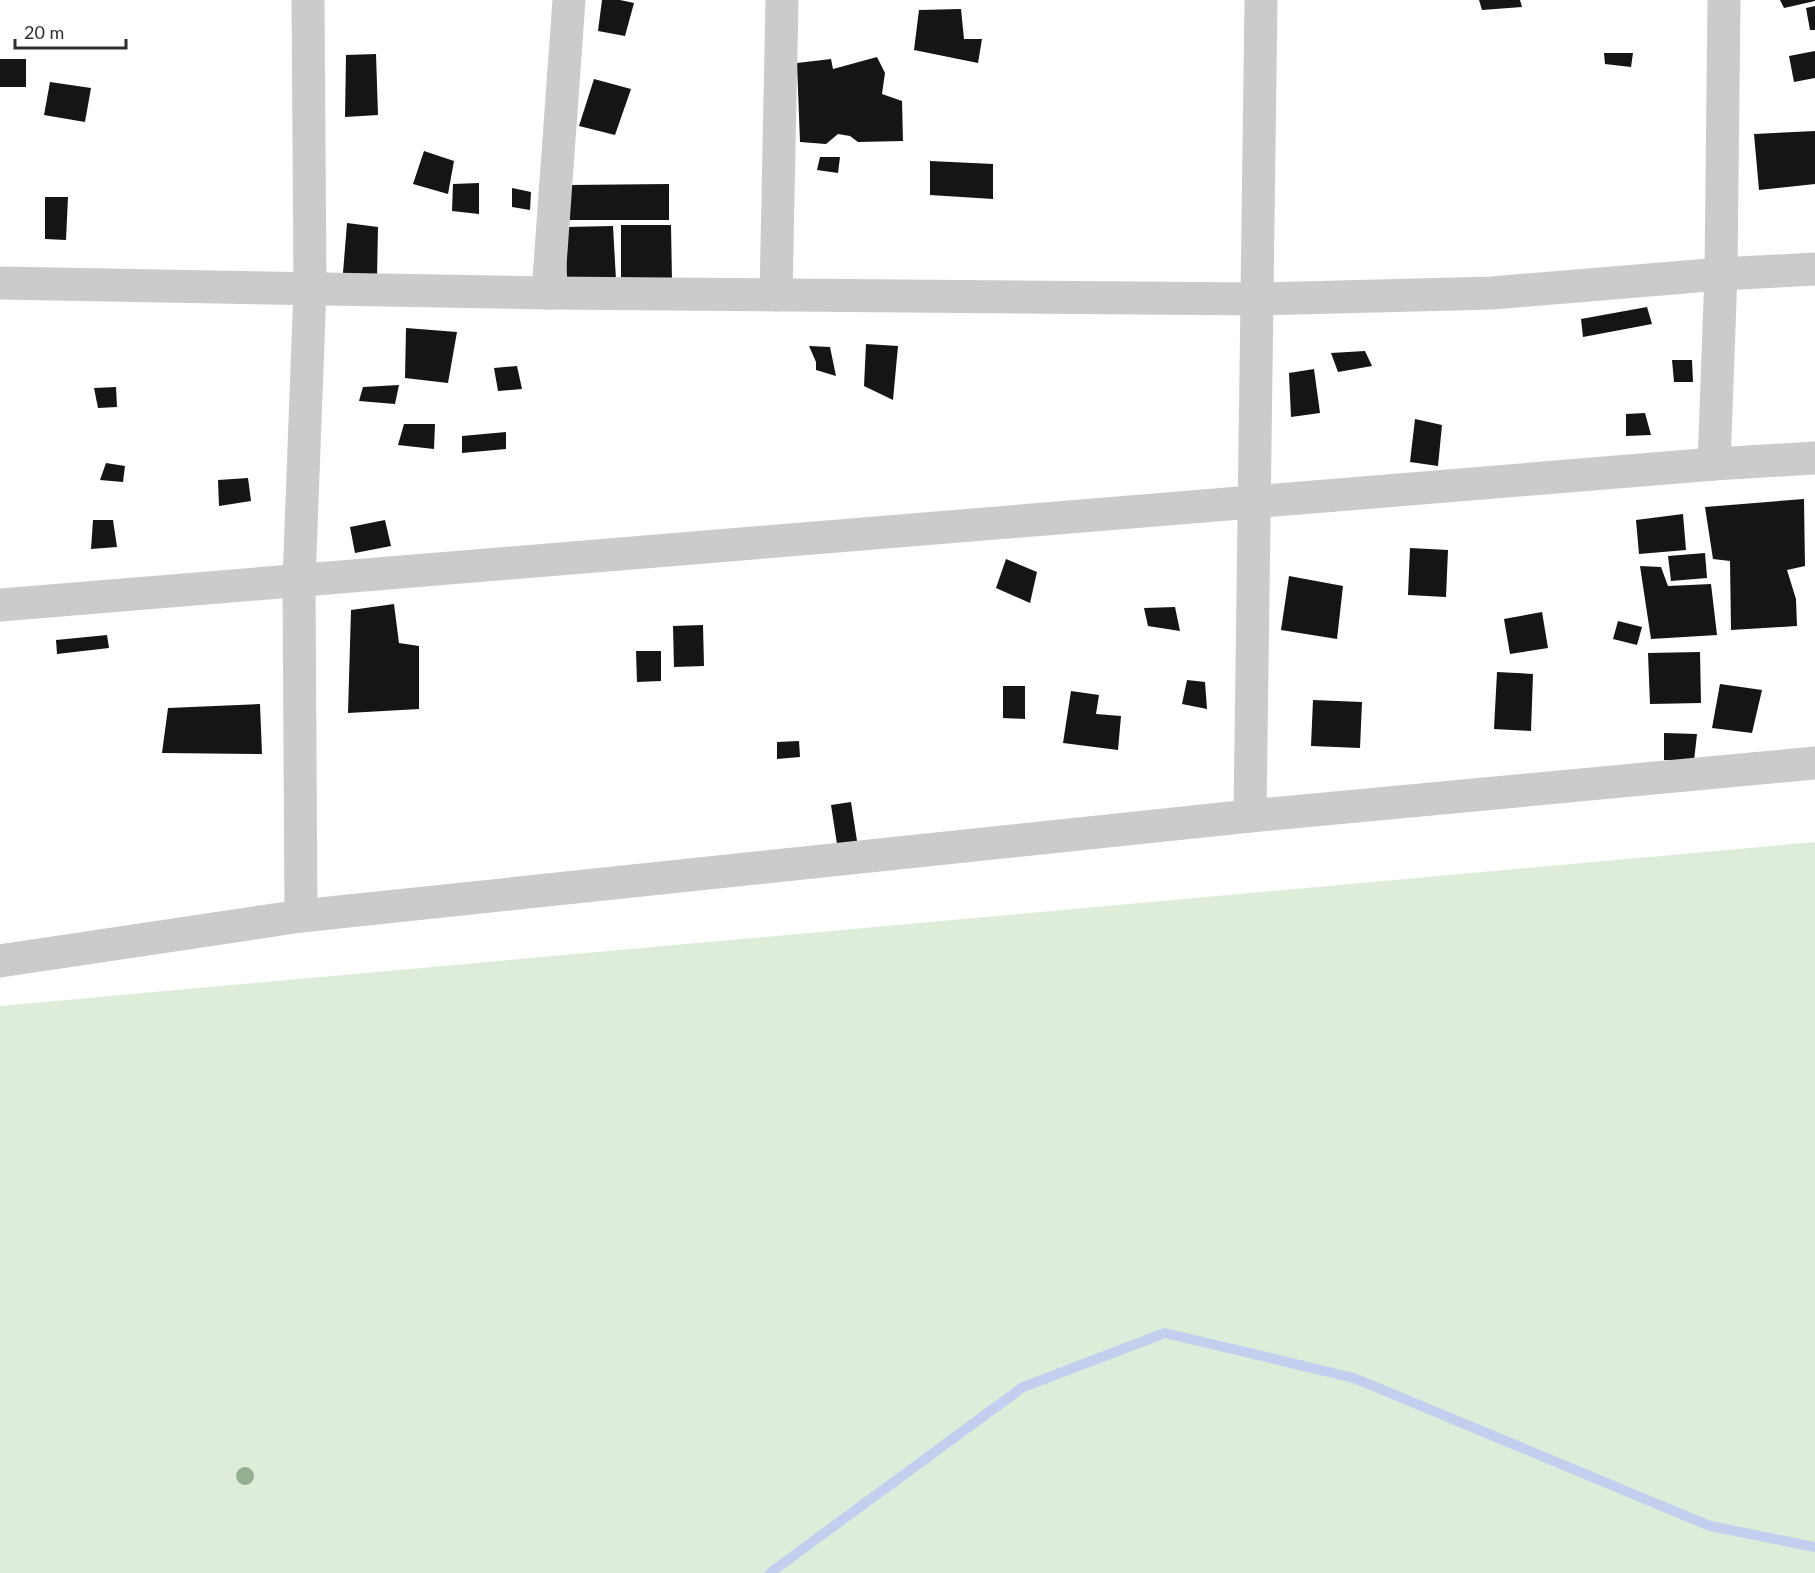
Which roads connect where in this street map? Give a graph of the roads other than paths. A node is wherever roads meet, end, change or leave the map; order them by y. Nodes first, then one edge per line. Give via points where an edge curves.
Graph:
1 (308, 0) edge
2 (569, 0) edge
3 (782, 0) edge
4 (1260, 0) edge
5 (1724, 0) edge
6 (1815, 269) edge
7 (1721, 274) junction
8 (0, 283) edge
9 (310, 289) junction
10 (548, 293) junction
11 (776, 295) junction
12 (1258, 300) junction
13 (1815, 458) edge
14 (1714, 464) junction
15 (1253, 502) junction
16 (299, 581) junction
17 (0, 604) edge
18 (1815, 764) edge
19 (1250, 816) junction
20 (301, 916) junction
21 (0, 960) edge

1 - 9 street
2 - 10 street
3 - 11 street
4 - 12 street
5 - 7 street
6 - 7 street
7 - 12 street via 1492,293
7 - 14 street
8 - 9 street
9 - 10 street
9 - 16 street
10 - 11 street
11 - 12 street
12 - 15 street
13 - 14 street
14 - 15 street
15 - 16 street
15 - 19 street
16 - 17 street
16 - 20 street
18 - 19 street
19 - 20 street
20 - 21 street

